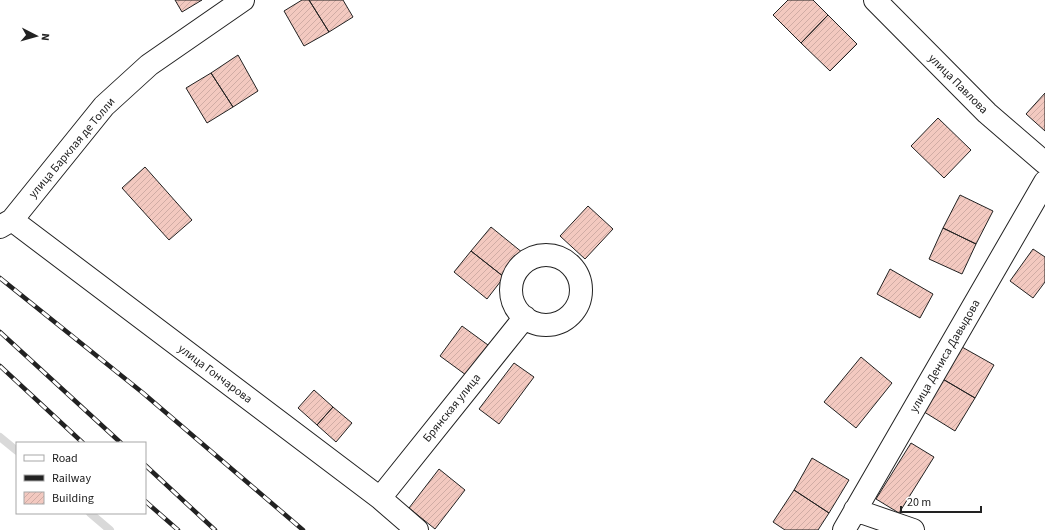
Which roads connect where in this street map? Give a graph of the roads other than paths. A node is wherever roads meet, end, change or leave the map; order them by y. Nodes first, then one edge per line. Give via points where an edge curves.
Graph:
1 (243, 0) edge
2 (874, 0) edge
3 (1045, 163) edge
4 (1045, 182) edge
5 (6, 223) edge
6 (525, 318) dead end
7 (380, 498) junction
8 (855, 510) junction
9 (417, 530) edge
10 (844, 530) edge
11 (913, 530) edge

1 - 5 street, улица Барклая де Толли via 149,65 104,106
2 - 3 street, улица Павлова via 986,113
4 - 8 street, улица Дениса Давыдова
5 - 7 street, улица Гончарова
6 - 7 street, Брянская улица
7 - 9 street, улица Гончарова
8 - 10 street, улица Дениса Давыдова
8 - 11 street

